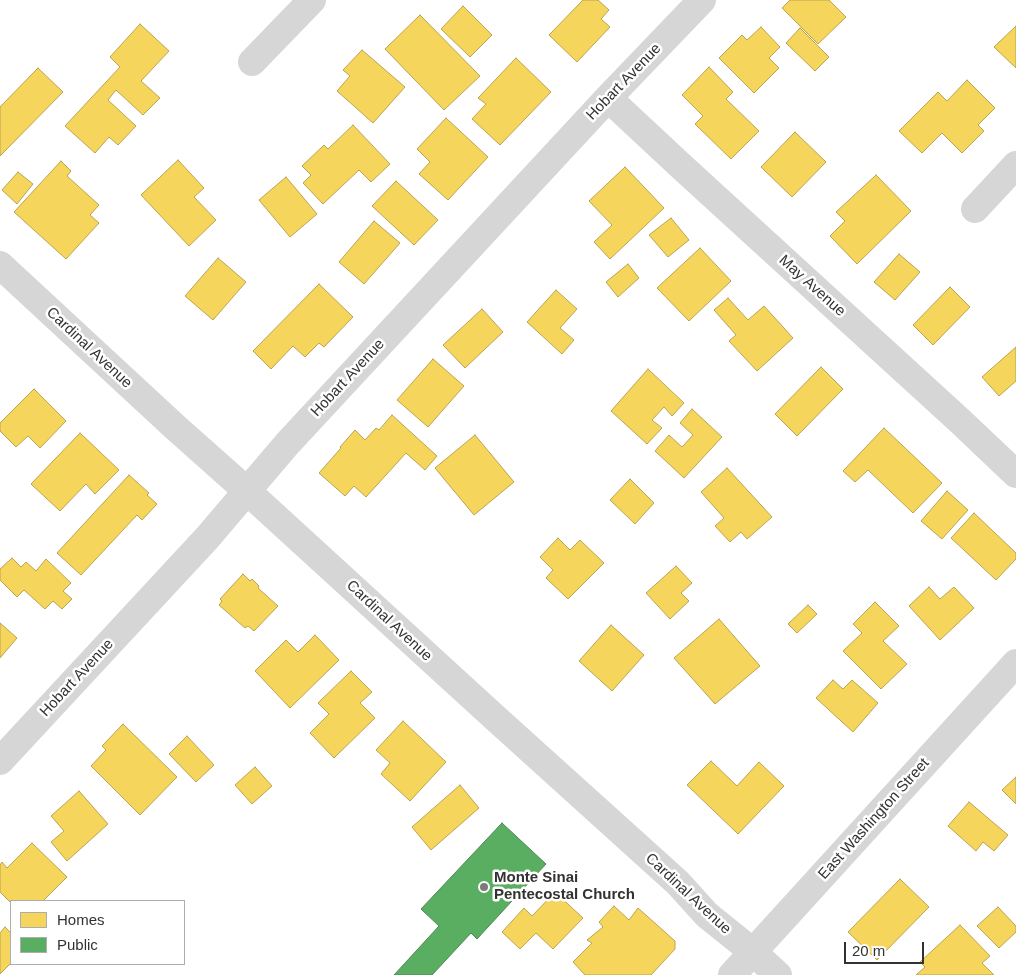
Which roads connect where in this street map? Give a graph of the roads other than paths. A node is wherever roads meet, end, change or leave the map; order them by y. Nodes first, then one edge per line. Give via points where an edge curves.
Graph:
1 (312, 0) edge
2 (702, 0) edge
3 (252, 62) dead end
4 (608, 98) junction
5 (1016, 166) edge
6 (976, 209) dead end
7 (0, 265) edge
8 (1016, 474) edge
9 (247, 491) junction
10 (1016, 664) edge
11 (0, 761) edge
12 (753, 952) junction
13 (732, 975) edge
14 (778, 975) edge

1 - 3 street
2 - 4 street, Hobart Avenue
4 - 8 street, May Avenue
4 - 9 street, Hobart Avenue via 294,436
5 - 6 street
7 - 9 street, Cardinal Avenue
9 - 11 street, Hobart Avenue
9 - 12 street, Cardinal Avenue via 678,883 707,915
10 - 12 street, East Washington Street
12 - 13 street, East Washington Street
12 - 14 street, Cardinal Avenue

